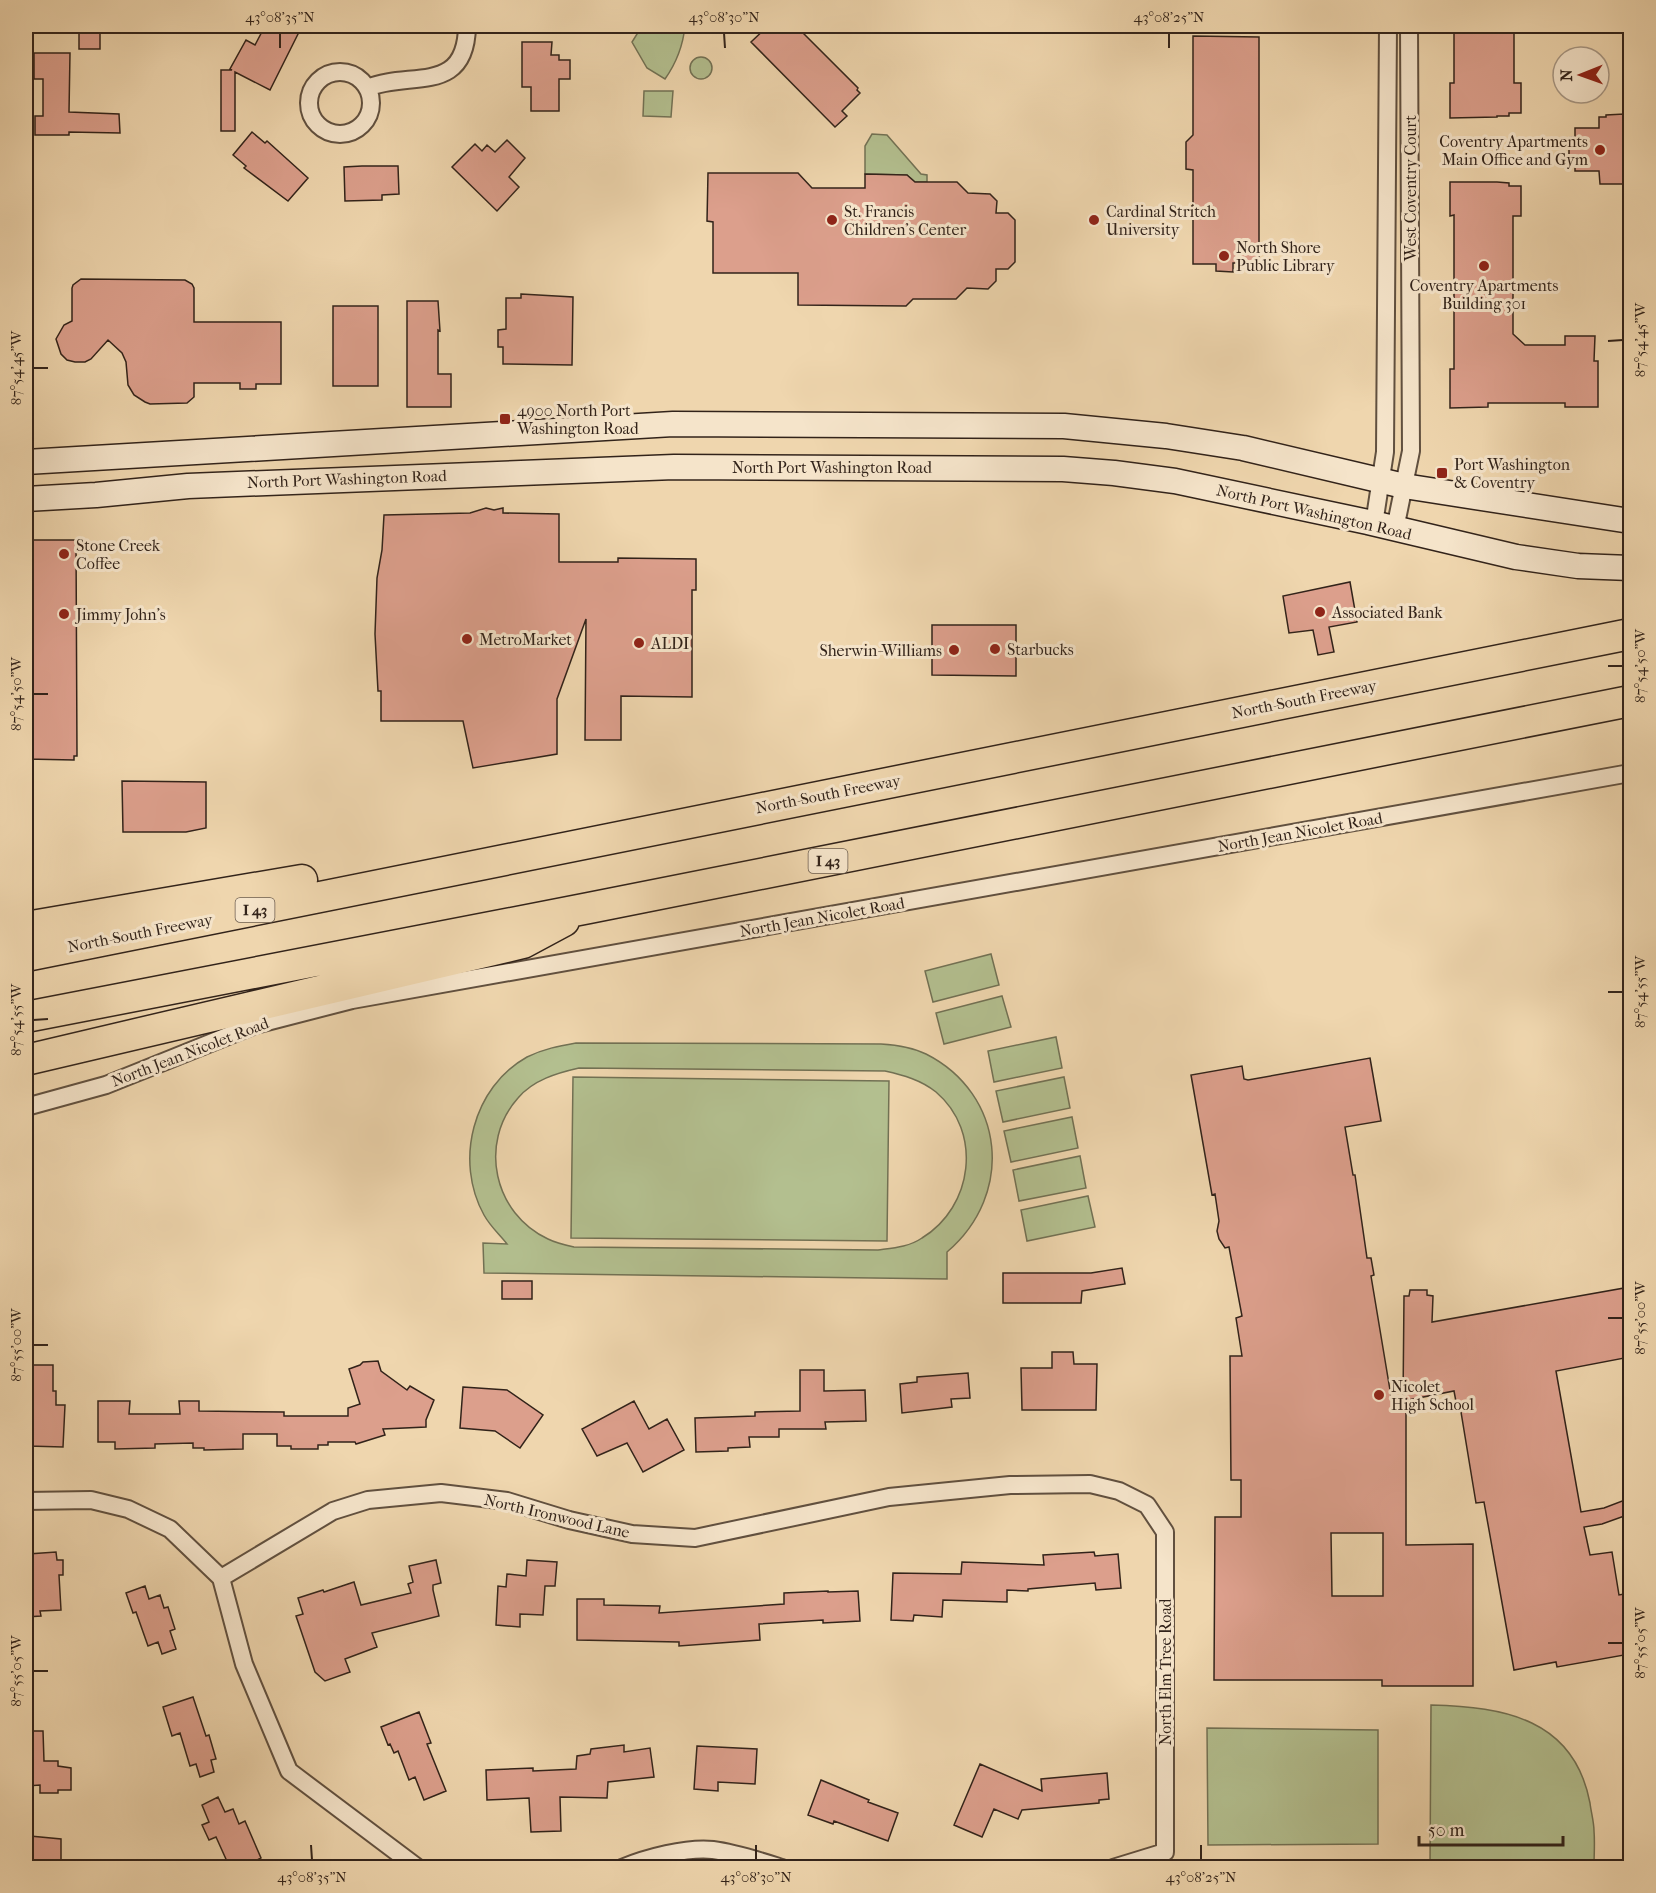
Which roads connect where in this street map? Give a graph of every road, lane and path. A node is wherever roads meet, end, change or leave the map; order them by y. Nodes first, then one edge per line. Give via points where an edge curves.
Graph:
1 (467, 26) edge
2 (1389, 26) edge
3 (1409, 26) edge
4 (367, 88) dead end
5 (26, 462) edge
6 (1381, 480) junction
7 (1404, 486) junction
8 (26, 499) edge
9 (1630, 521) edge
10 (1385, 527) junction
11 (1630, 568) edge
12 (1630, 634) edge
13 (1630, 701) edge
14 (1630, 773) edge
15 (484, 864) junction
16 (589, 908) junction
17 (26, 927) edge
18 (26, 956) edge
19 (26, 1017) edge
20 (26, 1060) edge
21 (26, 1107) edge
22 (1090, 1485) joint
23 (26, 1501) edge
24 (221, 1578) junction
25 (418, 1868) edge
26 (622, 1868) edge
27 (782, 1868) edge
28 (1113, 1868) edge

1 - 4 street via 465,46 453,67 429,78
2 - 6 street, West Coventry Court via 1385,452
3 - 7 street, West Coventry Court via 1411,451
5 - 6 main road, North Port Washington Road via 674,424 1064,426 1243,448
6 - 7 main road, North Port Washington Road
6 - 10 street, West Coventry Court
7 - 9 main road, North Port Washington Road
7 - 10 street, West Coventry Court
8 - 10 main road, North Port Washington Road via 188,486 684,467 1063,470 1175,481
10 - 11 main road, North Port Washington Road via 1516,557 1578,566
12 - 15 highway, North-South Freeway / I 43
13 - 16 highway, I 43
14 - 21 street, North Jean Nicolet Road via 352,1000 255,1025 106,1085
15 - 17 highway via 381,867
15 - 18 highway, North-South Freeway / I 43
16 - 19 highway, I 43
16 - 20 highway via 523,944
22 - 24 street, North Ironwood Lane via 1010,1485 889,1497 694,1538 632,1534 569,1520 507,1500 441,1492 368,1500 333,1511
22 - 28 street, North Elm Tree Road via 1119,1491 1148,1505 1165,1532 1165,1852
23 - 24 street via 90,1500 128,1509 170,1529
24 - 25 street via 244,1664 289,1771
26 - 27 street via 688,1851 713,1850

